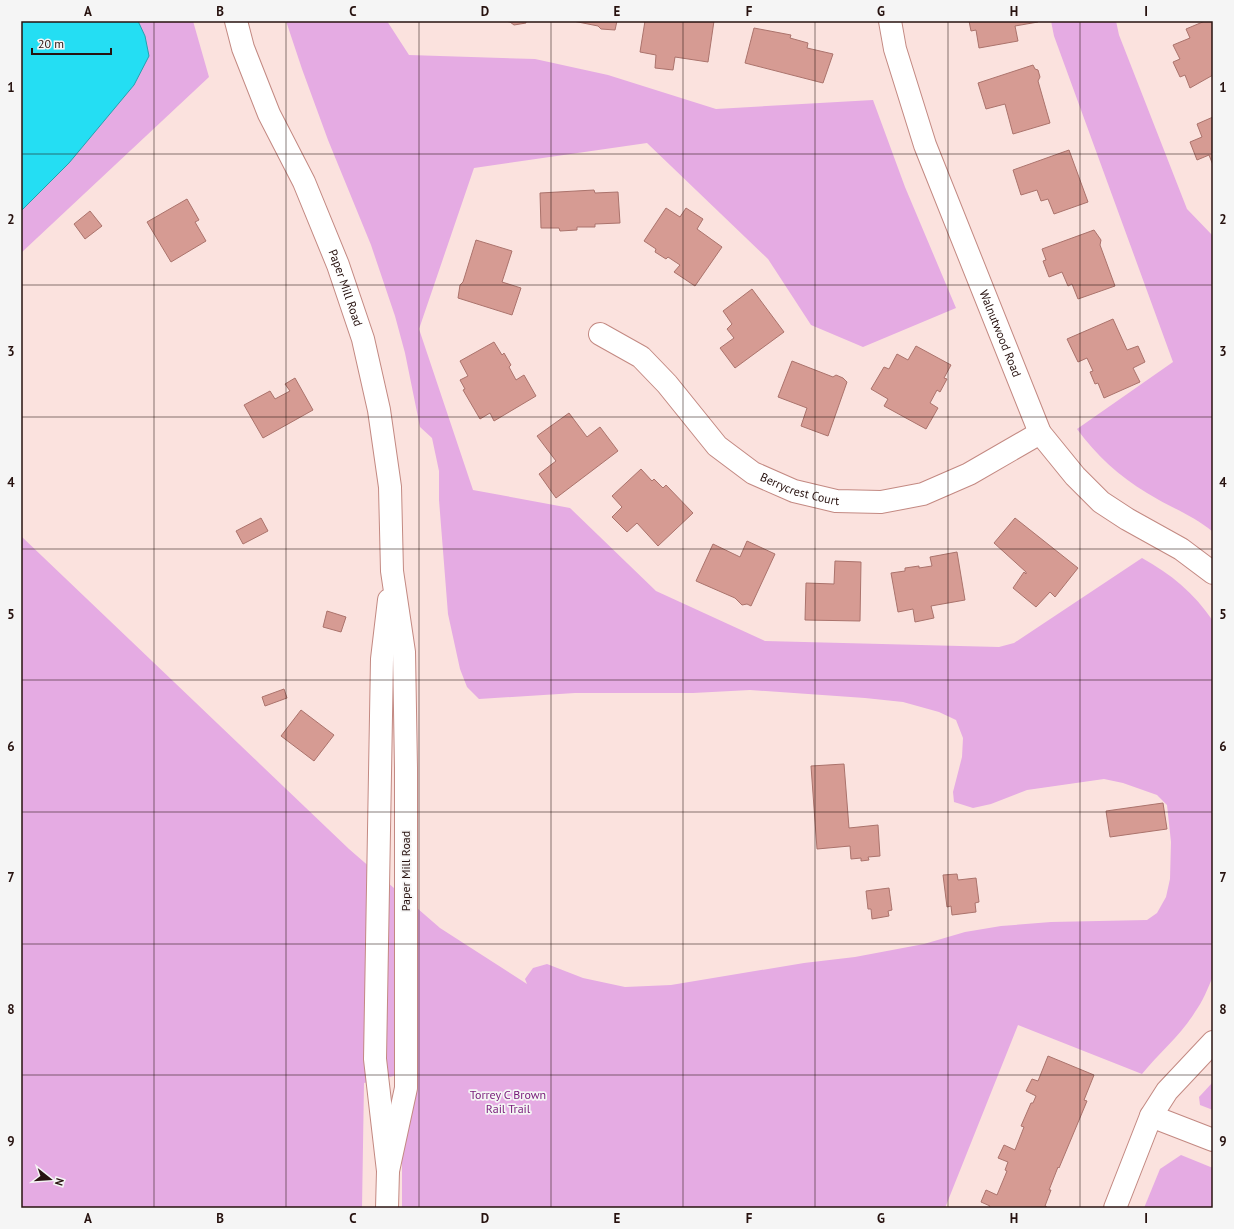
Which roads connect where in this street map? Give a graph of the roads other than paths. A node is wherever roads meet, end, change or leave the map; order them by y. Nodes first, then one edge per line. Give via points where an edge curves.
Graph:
1 (236, 21) edge
2 (890, 21) edge
3 (600, 334) dead end
4 (1040, 433) junction
5 (392, 571) junction
6 (1213, 573) edge
7 (1213, 1042) edge
8 (1151, 1116) junction
9 (1213, 1140) edge
10 (388, 1171) junction
11 (387, 1208) edge
12 (1115, 1208) edge

1 - 5 main road, Paper Mill Road via 243,48 269,114 304,182 338,265 363,339 379,410 390,488
2 - 4 main road, Walnutwood Road via 895,49 925,145
3 - 4 main road, Berrycrest Court via 641,358 667,384 717,446 753,473 794,491 836,501 881,502 923,494 969,474
4 - 6 main road, Walnutwood Road via 1074,476 1101,502 1181,549
5 - 10 main road, Paper Mill Road via 382,659 375,1058
5 - 10 main road, Paper Mill Road via 404,660 406,1088
7 - 8 main road via 1167,1091
8 - 9 main road
8 - 12 main road
10 - 11 main road, Paper Mill Road

